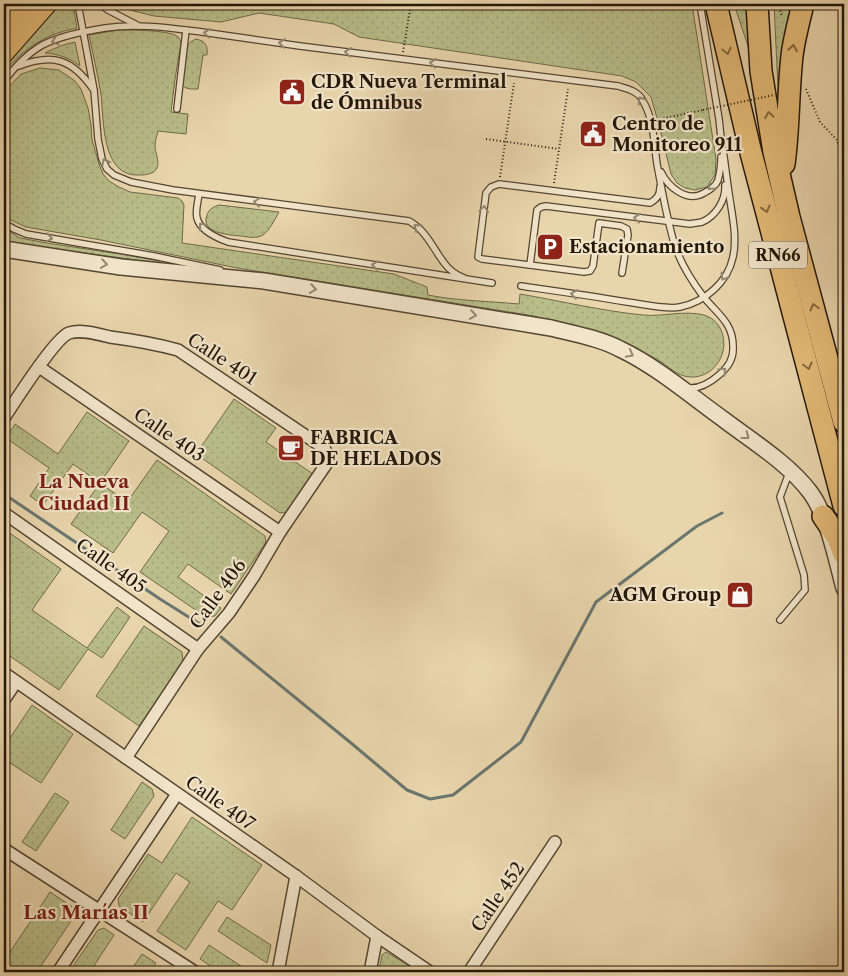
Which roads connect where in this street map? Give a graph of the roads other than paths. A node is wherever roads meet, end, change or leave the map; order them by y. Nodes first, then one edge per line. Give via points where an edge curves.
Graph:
1 (24, 4) edge
2 (47, 4) edge
3 (78, 4) edge
4 (100, 4) edge
5 (700, 4) edge
6 (716, 4) edge
7 (757, 4) edge
8 (803, 4) edge
9 (137, 25) junction
10 (4, 30) edge
11 (186, 30) junction
12 (84, 32) junction
13 (9, 61) edge
14 (4, 80) edge
15 (94, 90) junction
16 (177, 109) dead end
17 (722, 144) junction
18 (657, 164) junction
19 (660, 178) junction
20 (782, 184) junction
21 (199, 194) junction
22 (4, 223) edge
23 (669, 223) junction
24 (4, 249) edge
25 (530, 265) junction
26 (622, 273) dead end
27 (464, 278) junction
28 (264, 281) junction
29 (492, 283) dead end
30 (521, 286) dead end
31 (703, 296) junction
32 (39, 367) junction
33 (679, 387) junction
34 (4, 418) edge
35 (844, 422) edge
36 (324, 448) joint
37 (790, 471) junction
38 (844, 506) edge
39 (4, 513) edge
40 (823, 516) junction
41 (280, 532) junction
42 (844, 554) edge
43 (844, 588) edge
44 (780, 620) dead end
45 (198, 649) junction
46 (4, 673) edge
47 (16, 682) junction
48 (4, 700) edge
49 (126, 758) junction
50 (177, 794) junction
51 (556, 842) dead end
52 (4, 849) edge
53 (296, 876) junction
54 (99, 911) junction
55 (377, 936) junction
56 (58, 972) edge
57 (195, 972) edge
58 (278, 972) edge
59 (370, 972) edge
60 (430, 972) edge
61 (469, 972) edge

1 - 10 highway
2 - 13 main road
3 - 12 lane
4 - 9 lane
5 - 17 lane
6 -> 38 highway, RN66 via 750,149
20 -> 7 highway, RN66 via 761,70
20 -> 8 highway via 792,59
9 - 11 lane
9 - 12 lane
11 - 16 lane
18 -> 11 lane via 652,126 643,100 631,90 618,86
12 -> 13 lane via 50,42
12 - 15 lane
13 - 14 lane
13 - 15 lane via 59,60 78,70
21 -> 15 lane via 131,182 107,169 98,139
17 -> 18 lane via 717,182 700,196 689,196 673,188
17 - 23 lane via 725,196 716,212 703,221
17 -> 31 lane via 735,242 726,277
18 - 19 lane
19 - 23 lane
25 -> 19 lane via 478,257 486,193 491,186 499,184 650,203 660,194
35 -> 20 highway, RN66
27 -> 21 lane via 446,266 418,226 409,221
27 -> 21 lane via 228,242 211,234 197,220
22 -> 28 lane via 26,234 154,256
23 -> 25 lane via 541,207
23 - 31 lane via 685,270
24 -> 28 street via 120,267
25 - 26 lane via 590,271 594,266 599,224 627,229
27 - 29 lane
28 -> 33 street via 551,328 619,348
31 -> 30 lane via 688,305 665,307
33 -> 31 lane via 704,385 717,377 729,365 734,353 730,329
32 - 34 street
32 - 36 street, Calle 401 via 68,333 83,332 178,350
32 - 41 street, Calle 403
33 -> 37 street
36 - 41 street, Calle 406 via 327,464
37 - 40 street via 811,493
37 - 44 lane via 780,497 804,575 805,590
39 - 45 street, Calle 405
40 - 42 highway
40 - 43 street
41 - 45 street, Calle 406 via 229,613
45 - 49 street, Calle 406
46 - 47 street, Calle 407
47 - 48 street
47 - 49 street, Calle 407
49 - 50 street, Calle 407
50 - 53 street, Calle 407
50 - 54 street
51 - 61 street, Calle 452
52 - 54 street
53 - 55 street, Calle 407
53 - 58 street
54 - 56 street
54 - 57 street
55 - 59 street
55 - 60 street, Calle 407

